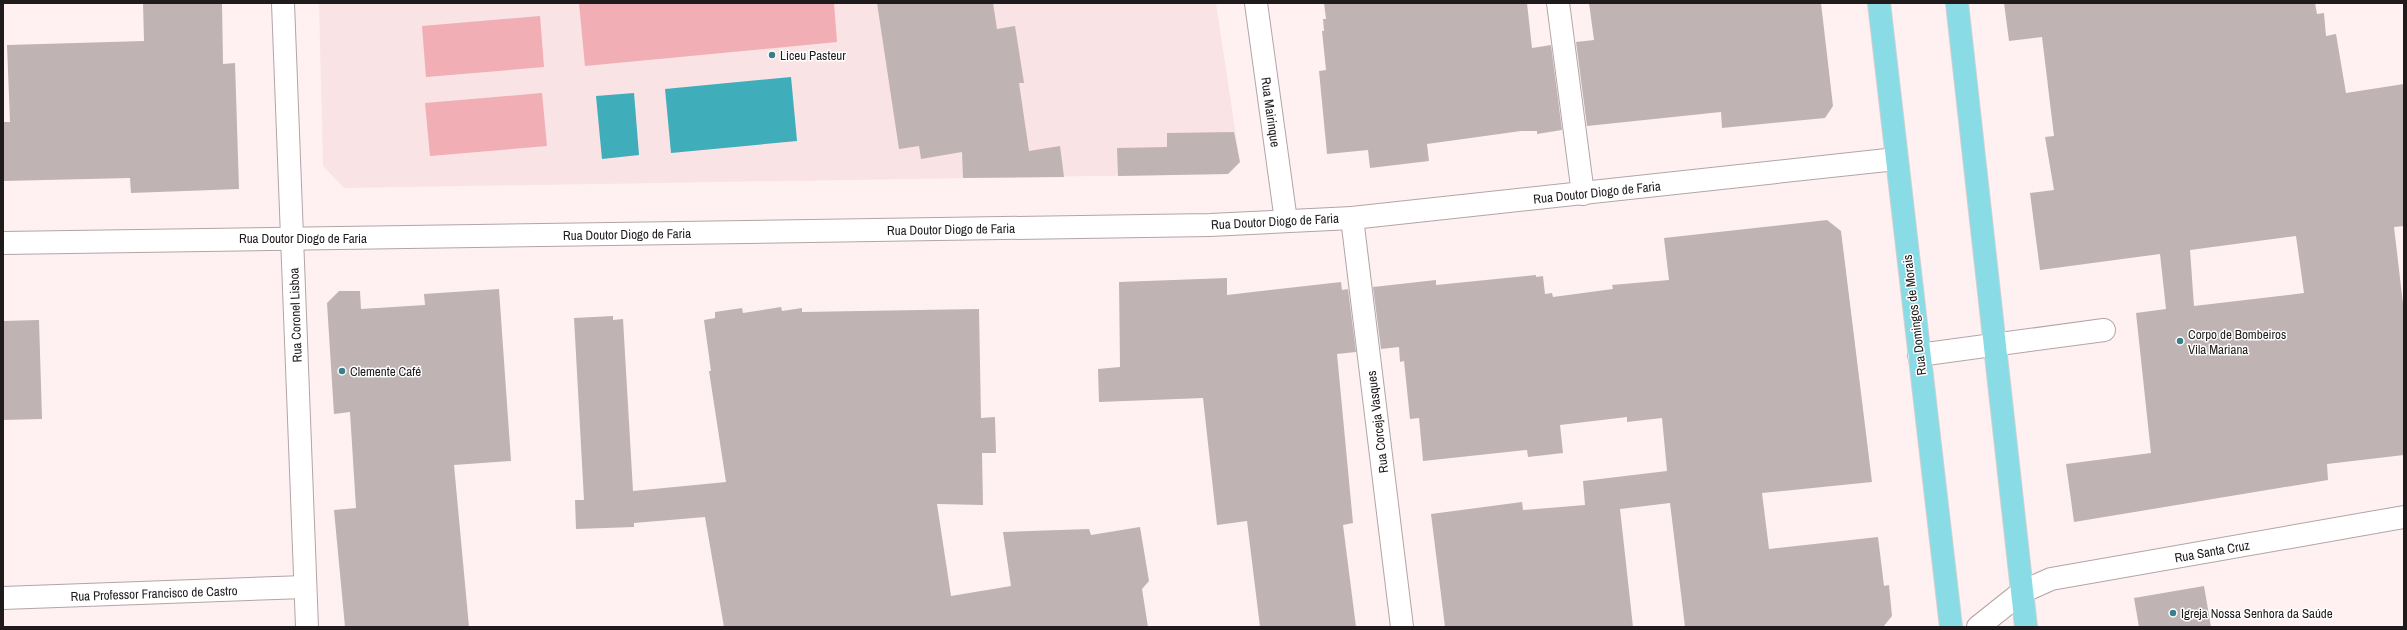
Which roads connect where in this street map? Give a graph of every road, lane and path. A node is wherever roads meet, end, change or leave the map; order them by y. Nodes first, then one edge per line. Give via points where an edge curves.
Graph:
1 (283, 3) edge
2 (1256, 3) edge
3 (1558, 3) edge
4 (1879, 3) edge
5 (1957, 3) edge
6 (1896, 159) junction
7 (1582, 194) junction
8 (1352, 218) junction
9 (1286, 221) junction
10 (292, 238) junction
11 (3, 243) edge
12 (2104, 330) dead end
13 (1995, 345) junction
14 (1919, 355) junction
15 (2404, 517) edge
16 (305, 587) junction
17 (2022, 592) junction
18 (3, 598) edge
19 (307, 627) edge
20 (1402, 627) edge
21 (1951, 627) edge
22 (1978, 627) edge
23 (2026, 627) edge

1 - 10 street, Rua Coronel Lisboa
2 - 9 street, Rua Mairinque
3 - 7 street
4 - 6 main road, Rua Domingos de Morais
5 - 13 main road
6 - 7 street, Rua Doutor Diogo de Faria
6 - 14 main road, Rua Domingos de Morais
7 - 8 street, Rua Doutor Diogo de Faria
8 - 9 street, Rua Doutor Diogo de Faria
8 - 20 street, Rua Corceja Vasques
9 - 10 street, Rua Doutor Diogo de Faria via 1210,225
10 - 11 street, Rua Doutor Diogo de Faria
10 - 16 street, Rua Coronel Lisboa
12 - 13 street
13 - 14 street
13 - 17 main road
14 - 21 main road, Rua Domingos de Morais
15 - 17 street, Rua Santa Cruz via 2051,579
16 - 18 street, Rua Professor Francisco de Castro
16 - 19 street, Rua Coronel Lisboa
17 - 22 street, Rua Santa Cruz
17 - 23 main road

